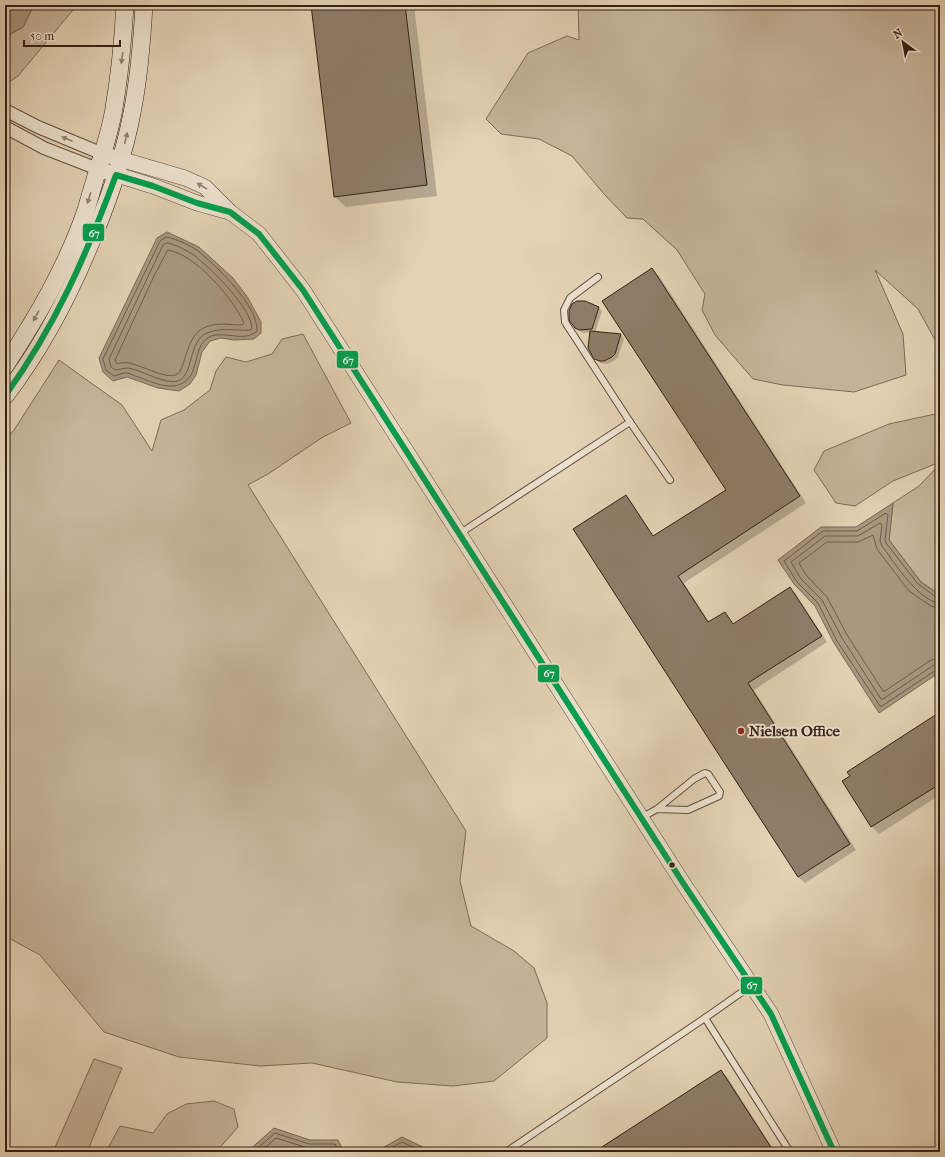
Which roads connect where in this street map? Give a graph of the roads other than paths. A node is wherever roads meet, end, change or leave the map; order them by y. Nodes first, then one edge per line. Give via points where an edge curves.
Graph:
1 (125, 5) edge
2 (144, 5) edge
3 (5, 110) edge
4 (5, 127) edge
5 (100, 161) junction
6 (119, 167) junction
7 (598, 277) dead end
8 (5, 366) edge
9 (5, 396) edge
10 (630, 422) junction
11 (670, 480) dead end
12 (459, 534) junction
13 (657, 809) junction
14 (641, 818) junction
15 (752, 985) junction
16 (705, 1018) junction
17 (506, 1152) edge
18 (790, 1152) edge
19 (834, 1152) edge

1 -> 5 main road via 123,53 114,109
6 -> 2 main road via 132,114 141,52
5 -> 3 street
4 - 5 street via 44,148
5 - 6 street
5 -> 8 main road via 85,211 64,263 32,325
6 - 9 main road via 101,218 66,298 46,335
6 - 12 street via 153,186 197,203 230,212 259,234 303,290
7 - 10 lane via 570,298 564,310 565,322
10 - 11 lane
10 - 12 lane
12 - 14 street
13 - 13 lane via 704,773 708,774 720,792 718,796 688,810
13 - 14 lane
14 - 15 street
15 - 16 lane
15 - 19 street via 771,1014
16 - 17 lane
16 - 18 lane

